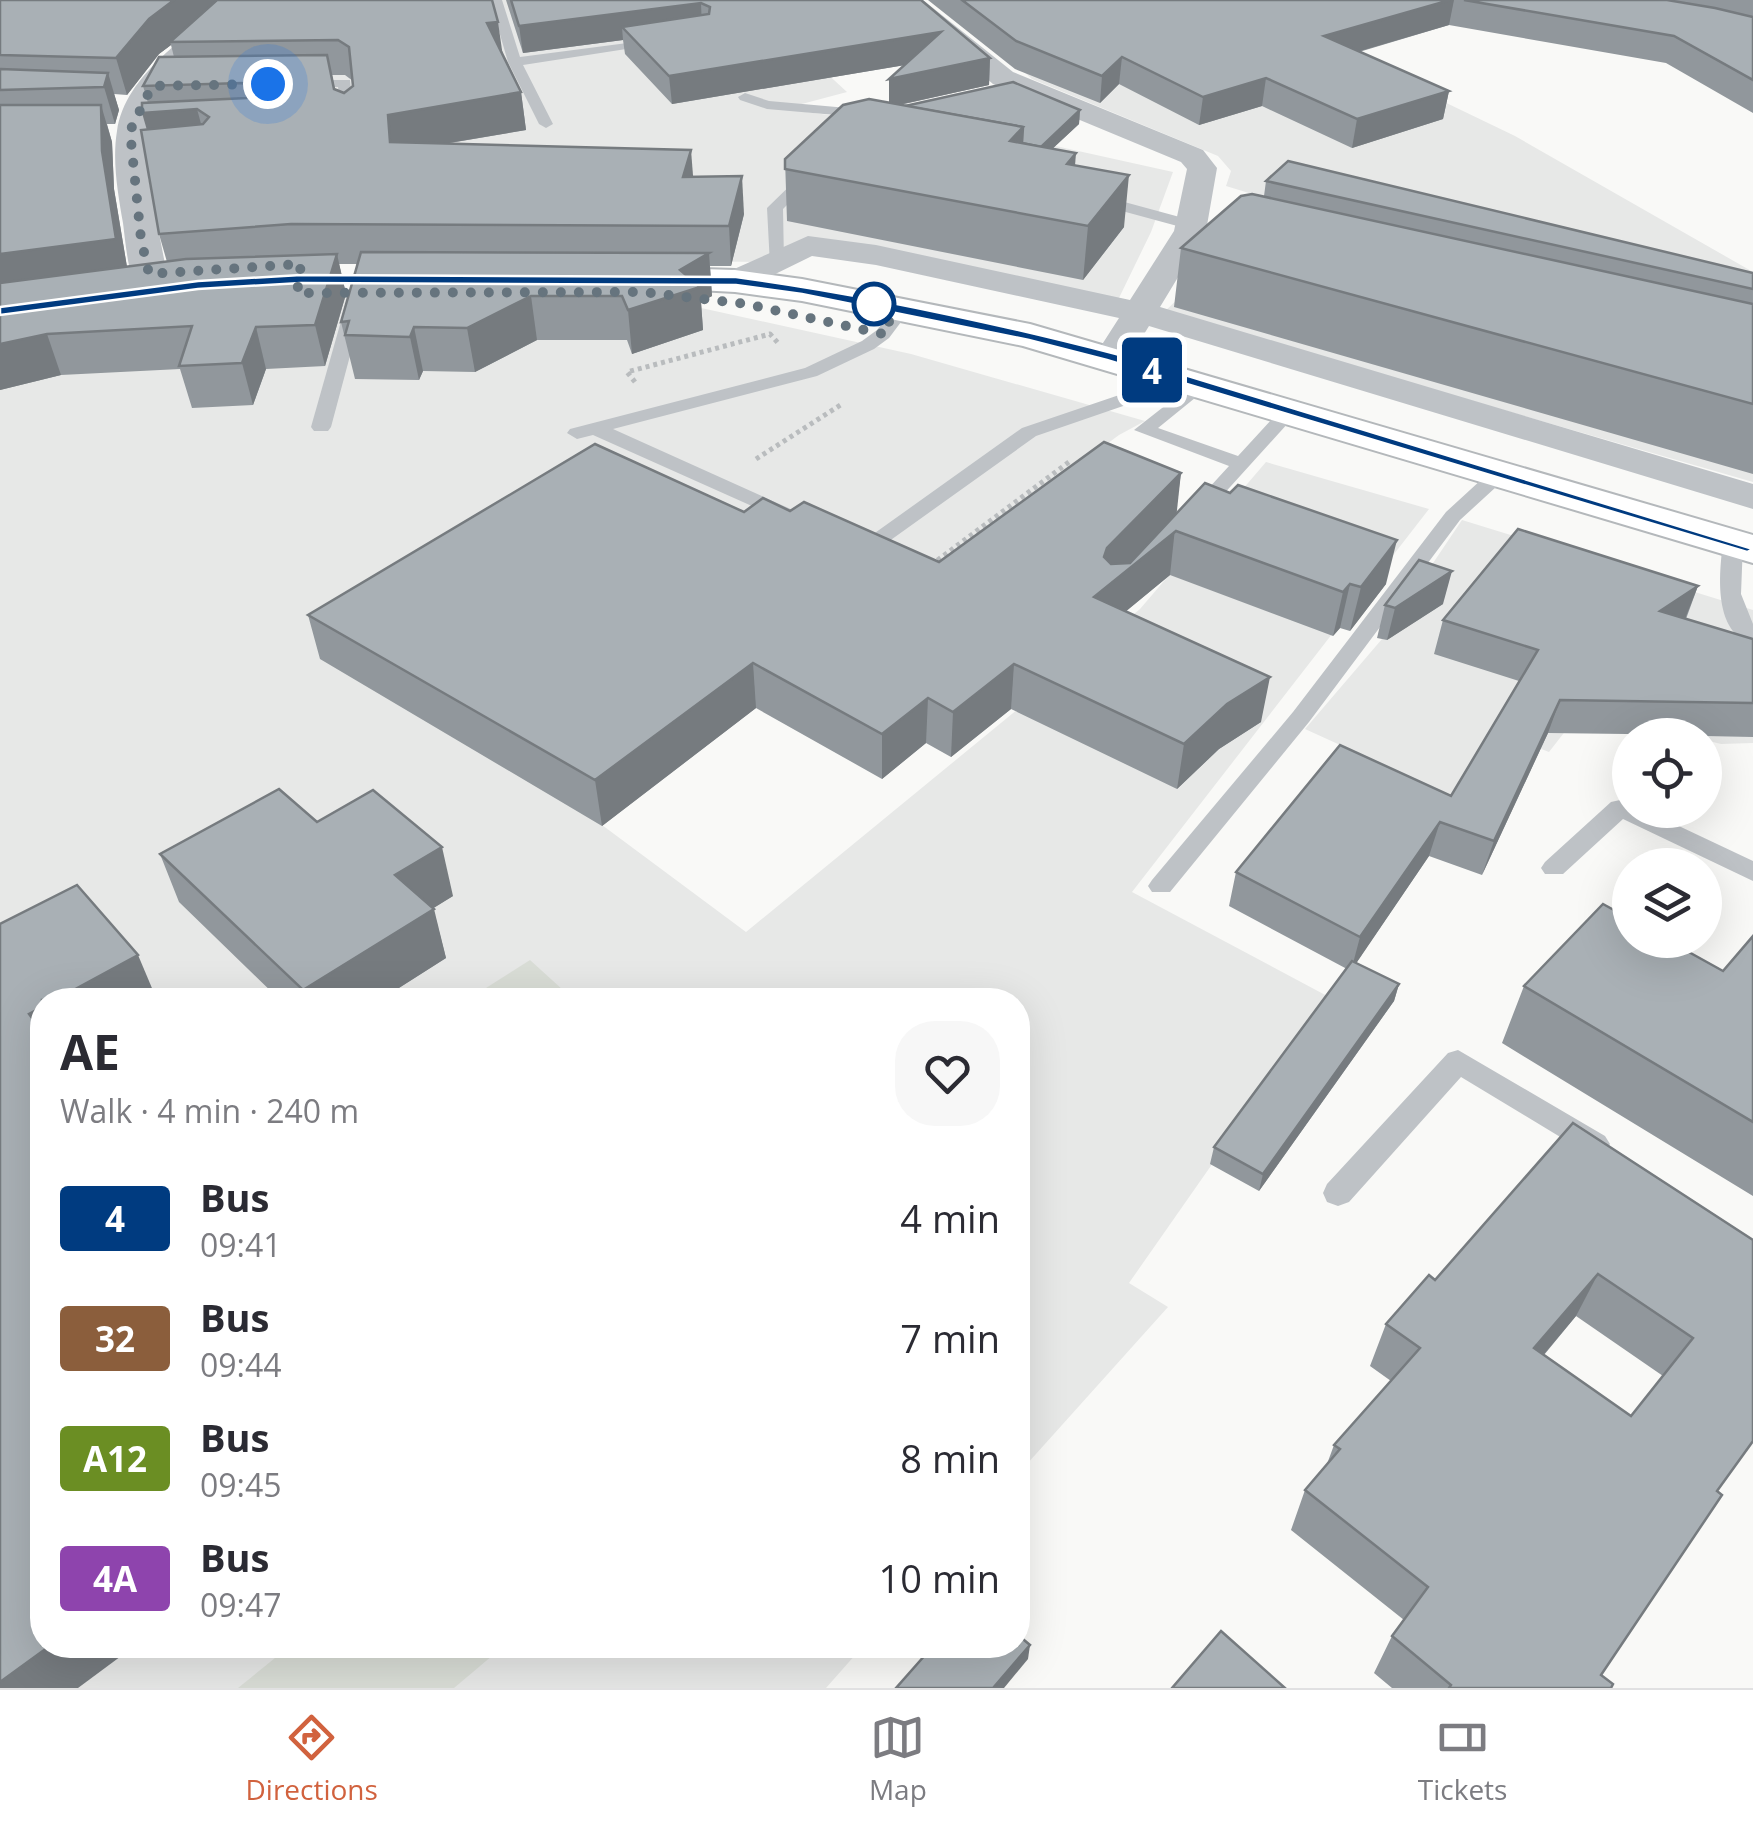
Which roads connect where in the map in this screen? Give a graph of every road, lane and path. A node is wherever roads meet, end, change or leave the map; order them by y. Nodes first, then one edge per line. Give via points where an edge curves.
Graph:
1 (245, 0) edge
2 (496, 0) edge
3 (907, 0) edge
4 (665, 42) edge
5 (515, 62) junction
6 (287, 84) edge
7 (1022, 86) junction
8 (988, 94) edge
9 (745, 97) edge
10 (885, 116) edge
11 (350, 122) edge
12 (546, 124) dead end
13 (824, 159) edge
14 (1078, 192) edge
15 (1197, 230) junction
16 (776, 261) junction
17 (597, 278) edge
18 (736, 281) junction
19 (357, 282) edge
20 (168, 288) joint
21 (115, 296) edge
22 (901, 310) junction
23 (1140, 312) junction
24 (1112, 357) junction
25 (1190, 382) junction
26 (855, 396) dead end
27 (1290, 411) junction
28 (321, 428) dead end
29 (749, 463) dead end
30 (1242, 464) junction
31 (1501, 472) junction
32 (1753, 496) edge
33 (803, 521) edge
34 (1178, 532) edge
35 (835, 534) edge
36 (1743, 546) edge
37 (1753, 637) edge
38 (1554, 868) dead end
39 (1753, 872) edge
40 (1161, 886) dead end
41 (1622, 1160) edge
42 (1338, 1193) dead end

1 - 20 street via 140,123 141,239
2 - 5 lane
3 - 7 street
4 - 5 lane
5 - 12 lane
6 - 11 lane via 344,83
7 - 8 lane
7 - 15 street via 1192,156 1202,168
9 - 10 lane
13 - 16 lane via 775,208
14 - 15 lane
15 - 23 street
16 - 18 street
16 - 23 street via 808,246 876,254
17 - 18 highway
18 - 22 highway
19 - 28 lane
20 - 21 highway
22 - 24 highway
22 - 33 lane via 868,345 811,372 586,431
23 - 24 street
23 - 32 street
24 - 25 highway
25 - 27 highway
25 - 30 lane via 1144,430
25 - 35 lane via 1029,432 866,548
26 - 29 path
27 - 30 lane
27 - 31 highway
30 - 34 lane
31 - 36 highway
31 - 40 lane via 1453,516 1301,718
36 - 37 lane via 1729,578 1734,615
38 - 39 lane via 1620,808
41 - 42 lane via 1458,1061

